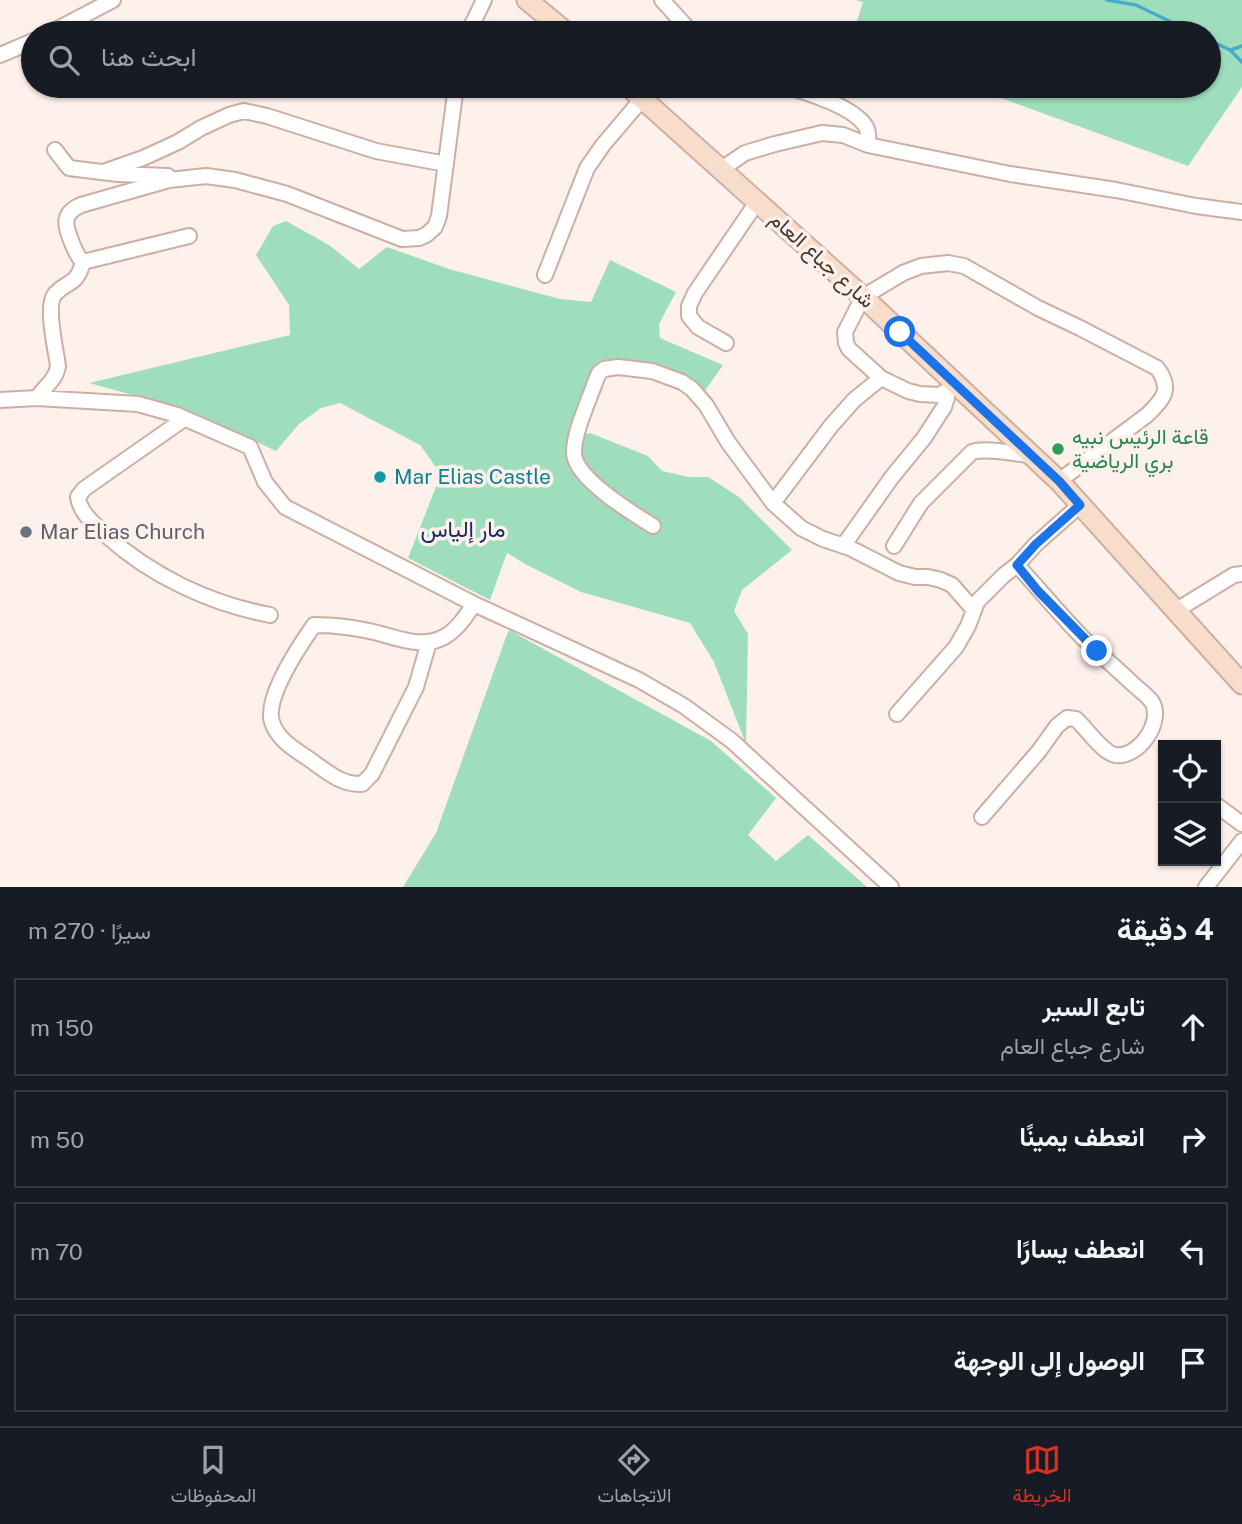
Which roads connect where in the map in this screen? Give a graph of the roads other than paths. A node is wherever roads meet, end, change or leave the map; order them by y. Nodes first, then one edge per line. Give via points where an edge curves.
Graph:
1 (113, 0) edge
2 (484, 0) edge
3 (527, 0) edge
4 (662, 0) edge
5 (73, 21) edge
6 (474, 21) edge
7 (552, 21) edge
8 (681, 21) edge
9 (21, 46) edge
10 (0, 55) edge
11 (454, 98) edge
12 (631, 98) edge
13 (642, 98) edge
14 (815, 98) edge
15 (868, 145) junction
16 (55, 150) dead end
17 (446, 164) junction
18 (720, 170) junction
19 (103, 172) junction
20 (194, 177) junction
21 (757, 202) junction
22 (1242, 212) edge
23 (189, 236) dead end
24 (83, 262) junction
25 (545, 275) dead end
26 (863, 297) junction
27 (726, 343) dead end
28 (881, 378) junction
29 (951, 389) junction
30 (37, 398) junction
31 (0, 400) edge
32 (184, 419) junction
33 (1030, 455) junction
34 (1059, 481) junction
35 (773, 503) junction
36 (1080, 505) junction
37 (653, 526) dead end
38 (843, 546) junction
39 (894, 546) dead end
40 (1017, 565) junction
41 (1242, 574) edge
42 (474, 604) junction
43 (973, 609) junction
44 (1175, 611) junction
45 (270, 615) dead end
46 (429, 642) junction
47 (1242, 684) edge
48 (897, 714) dead end
49 (1221, 809) edge
50 (982, 817) dead end
51 (1242, 824) edge
52 (1242, 841) edge
53 (891, 887) edge
54 (1206, 887) edge

1 - 5 street
2 - 6 street
3 - 7 main road
4 - 8 street
9 - 10 street
11 - 17 street
12 - 25 street via 587,168
13 - 18 main road, شارع جباع العام
14 - 15 street via 852,113 866,126
15 - 18 street via 822,133 745,153
15 - 22 street via 1010,174
16 - 19 street via 69,168
17 - 19 street via 376,151 244,111
17 - 20 street via 435,227 419,238 402,239 262,186
18 - 21 main road, شارع جباع العام
19 - 20 street
20 - 24 street via 75,208 67,217 66,228
21 - 26 main road, شارع جباع العام
21 - 27 street via 689,306 689,316 698,327
23 - 24 street
24 - 30 street via 76,280 52,298 57,373
26 - 28 street via 844,337 849,349
26 - 29 main road, شارع جباع العام
26 - 34 street via 921,266 964,266 1157,368 1166,389 1157,405
28 - 29 street via 920,394 939,395
28 - 35 street via 831,426
29 - 33 main road, شارع جباع العام
29 - 38 street via 924,438
30 - 31 street
30 - 32 street via 138,404
32 - 42 street via 250,447 265,482 285,507
32 - 45 street via 84,489 78,497 80,505 91,521 137,561 220,602
33 - 34 main road, شارع جباع العام
33 - 39 street via 990,449 972,452 921,503
34 - 36 main road, شارع جباع العام
35 - 37 street via 692,389 652,371 604,369 577,437 576,462 589,481
35 - 38 street via 800,528
36 - 40 street
36 - 44 main road, شارع جباع العام
38 - 43 street via 899,573 952,585
40 - 43 street
40 - 50 street via 1083,638 1147,696 1156,715 1138,747 1116,755 1076,719 1064,720
41 - 44 street
42 - 46 street via 455,629
42 - 53 street via 639,680 684,706 732,741
43 - 48 street via 956,647
44 - 47 main road, شارع جباع العام
46 - 46 street via 314,625 293,655 271,705 276,731 342,782 362,784 372,774 416,687
49 - 51 street
52 - 54 street

